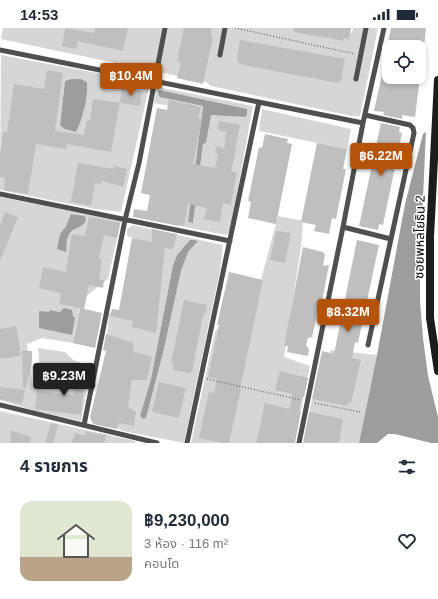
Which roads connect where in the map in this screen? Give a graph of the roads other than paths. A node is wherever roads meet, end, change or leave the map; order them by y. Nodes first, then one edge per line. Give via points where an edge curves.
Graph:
1 (165, 28) edge
2 (225, 28) edge
3 (366, 28) edge
4 (384, 28) edge
5 (0, 50) edge
6 (220, 55) dead end
7 (356, 79) dead end
8 (438, 80) edge
9 (155, 82) junction
10 (259, 102) junction
11 (365, 115) junction
12 (363, 123) junction
13 (0, 194) edge
14 (125, 220) junction
15 (343, 227) junction
16 (391, 239) junction
17 (230, 241) junction
18 (368, 345) dead end
19 (438, 371) edge
20 (0, 405) edge
21 (84, 425) junction
22 (140, 441) edge
23 (157, 443) edge
24 (188, 443) edge
25 (299, 443) edge

1 - 9 lane
2 - 6 lane
3 - 7 lane
4 - 11 lane
5 - 9 lane
8 - 19 street, ซอยพหลโยธิน 2 via 430,318
9 - 10 lane
9 - 14 lane
10 - 12 lane
10 - 17 lane
11 - 12 lane
11 - 16 lane via 410,125 413,128
12 - 15 lane
13 - 14 lane
14 - 17 lane
14 - 21 lane
15 - 16 lane
15 - 25 lane
16 - 18 lane
17 - 24 lane
20 - 21 lane
21 - 22 lane
22 - 23 lane

